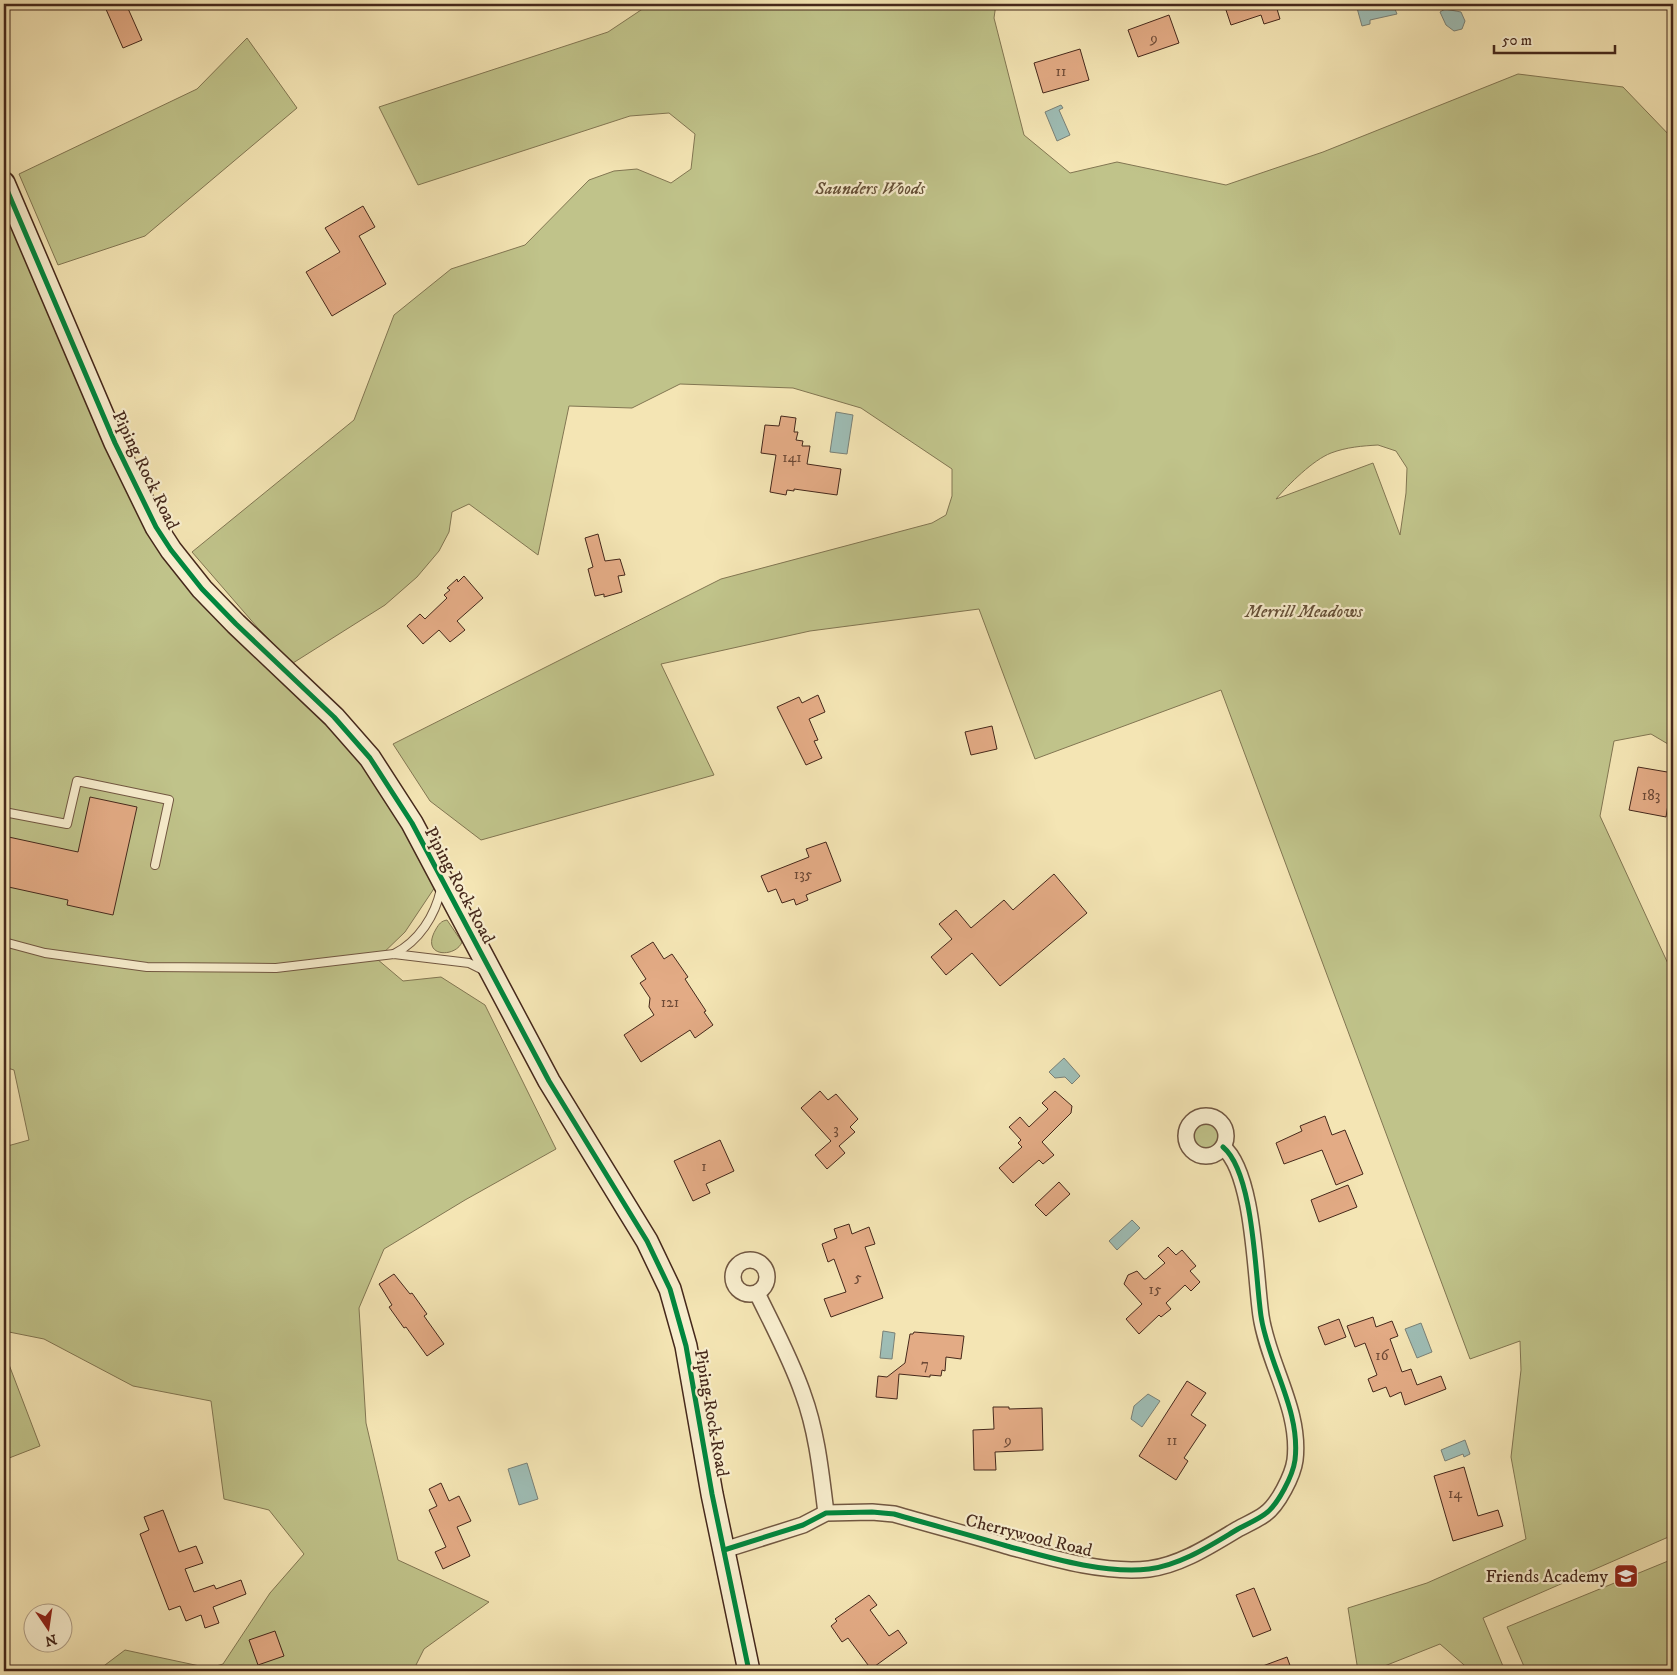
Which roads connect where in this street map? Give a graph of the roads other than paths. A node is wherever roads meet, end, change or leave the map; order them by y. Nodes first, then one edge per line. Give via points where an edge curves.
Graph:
1 (4, 183) edge
2 (4, 812) edge
3 (154, 865) dead end
4 (443, 881) junction
5 (4, 942) edge
6 (394, 954) junction
7 (494, 978) junction
8 (1223, 1146) dead end
9 (757, 1293) dead end
10 (826, 1513) junction
11 (724, 1550) junction
12 (749, 1671) edge

1 - 4 street, Piping Rock Road via 115,443 156,527 202,589 334,717 370,758
2 - 3 lane via 67,824 77,781 169,800
4 - 6 lane via 433,913 420,934
4 - 7 street, Piping Rock Road
5 - 6 lane via 44,952 148,967 276,968
6 - 7 lane via 469,963
7 - 11 street, Piping Rock Road via 549,1080 646,1241 670,1289 686,1346
8 - 10 street, Cherrywood Road via 1242,1179 1251,1220 1263,1329 1294,1430 1292,1472 1267,1513 1175,1562 1150,1569 1122,1570 1062,1561 894,1514
9 - 10 street via 804,1395 817,1446
10 - 11 street, Cherrywood Road via 803,1525
11 - 12 street, Piping Rock Road

